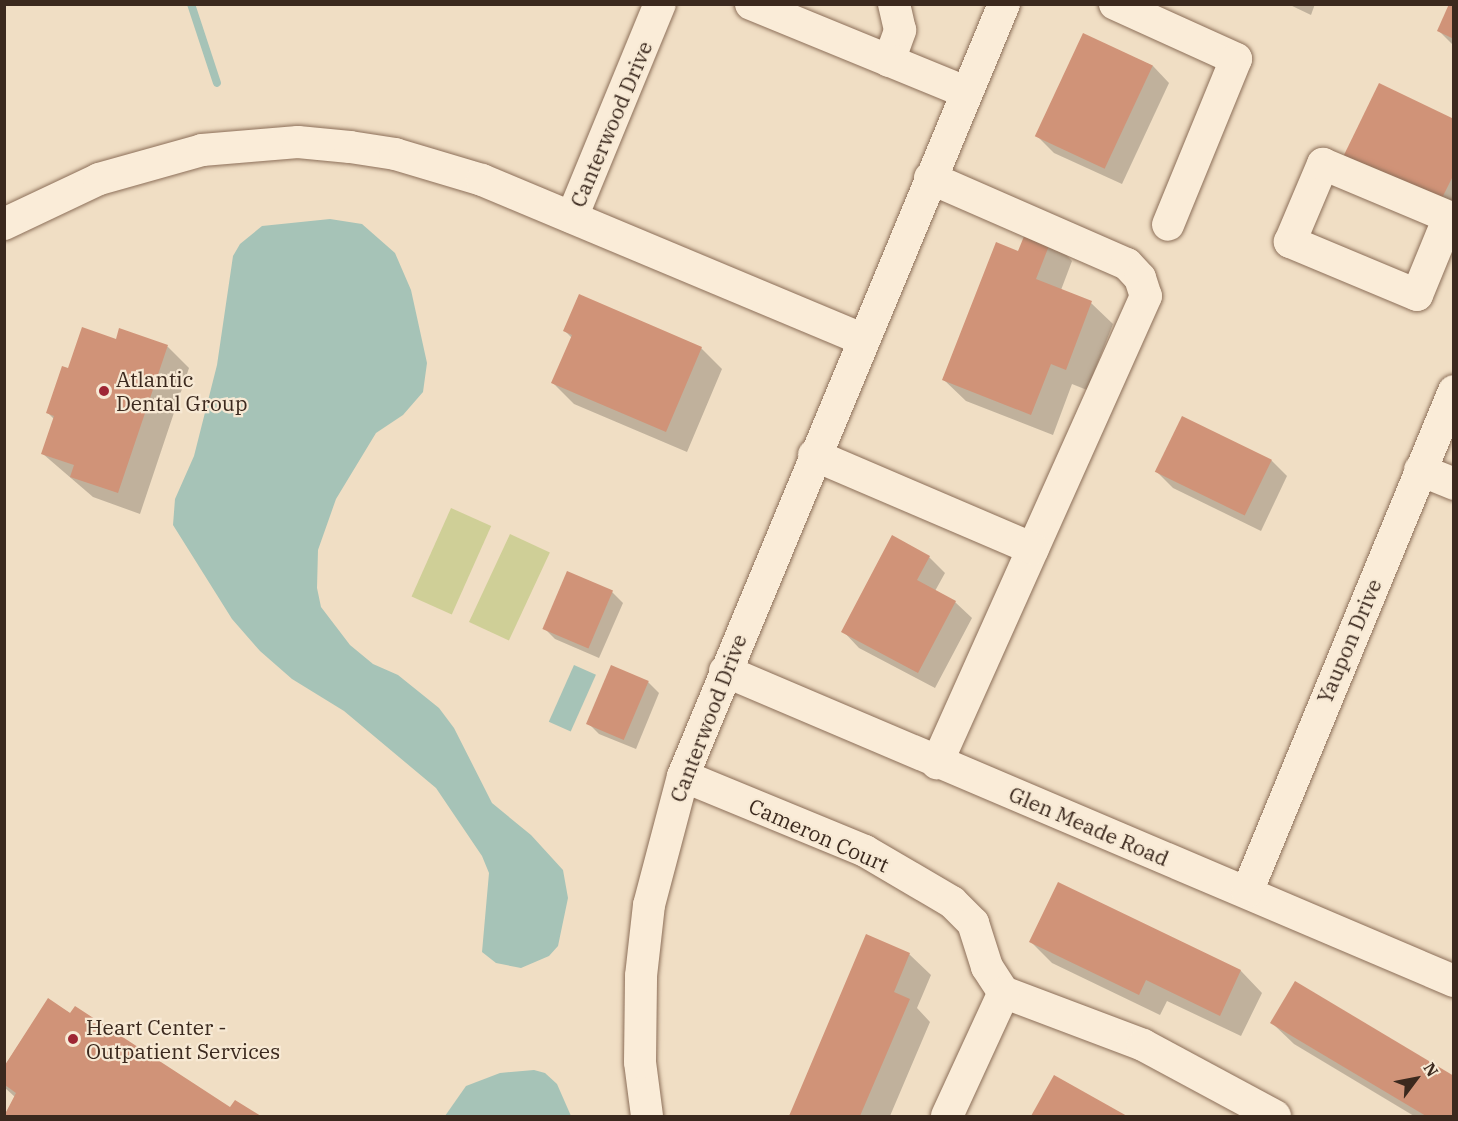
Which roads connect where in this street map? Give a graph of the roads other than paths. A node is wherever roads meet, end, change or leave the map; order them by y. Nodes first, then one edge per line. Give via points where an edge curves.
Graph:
1 (660, 4) edge
2 (750, 4) edge
3 (894, 4) edge
4 (1004, 4) edge
5 (1115, 4) edge
6 (889, 61) junction
7 (966, 92) junction
8 (930, 178) junction
9 (572, 217) junction
10 (1451, 218) edge
11 (4, 224) edge
12 (1168, 225) dead end
13 (862, 339) junction
14 (1454, 391) edge
15 (814, 455) junction
16 (1420, 470) junction
17 (1454, 484) edge
18 (1033, 549) junction
19 (725, 671) junction
20 (937, 763) junction
21 (683, 776) junction
22 (1247, 892) junction
23 (1454, 981) edge
24 (1004, 993) junction
25 (646, 1116) edge
26 (947, 1116) edge
27 (1275, 1116) edge

1 - 9 street, Canterwood Drive
2 - 6 street
3 - 6 street via 900,30
4 - 7 street, Canterwood Drive
5 - 12 street via 1236,59
6 - 7 street
7 - 8 street, Canterwood Drive
8 - 13 street, Canterwood Drive
8 - 18 street via 1126,264 1140,278 1146,296
9 - 11 street via 441,166 395,154 298,142 202,150 142,165 53,199
9 - 13 street, Canterwood Drive
10 - 10 street via 1417,295 1290,242 1323,164
13 - 15 street, Canterwood Drive
14 - 16 street, Yaupon Drive
15 - 18 street
15 - 19 street, Canterwood Drive
16 - 17 street
16 - 22 street, Yaupon Drive
18 - 20 street
19 - 20 street, Glen Meade Road
19 - 21 street, Canterwood Drive
20 - 22 street, Glen Meade Road
21 - 24 street, Cameron Court via 865,851 952,902 973,923 987,967
21 - 25 street, Canterwood Drive via 649,905 641,976 640,1062
22 - 23 street, Glen Meade Road
24 - 26 street
24 - 27 street via 1143,1045

